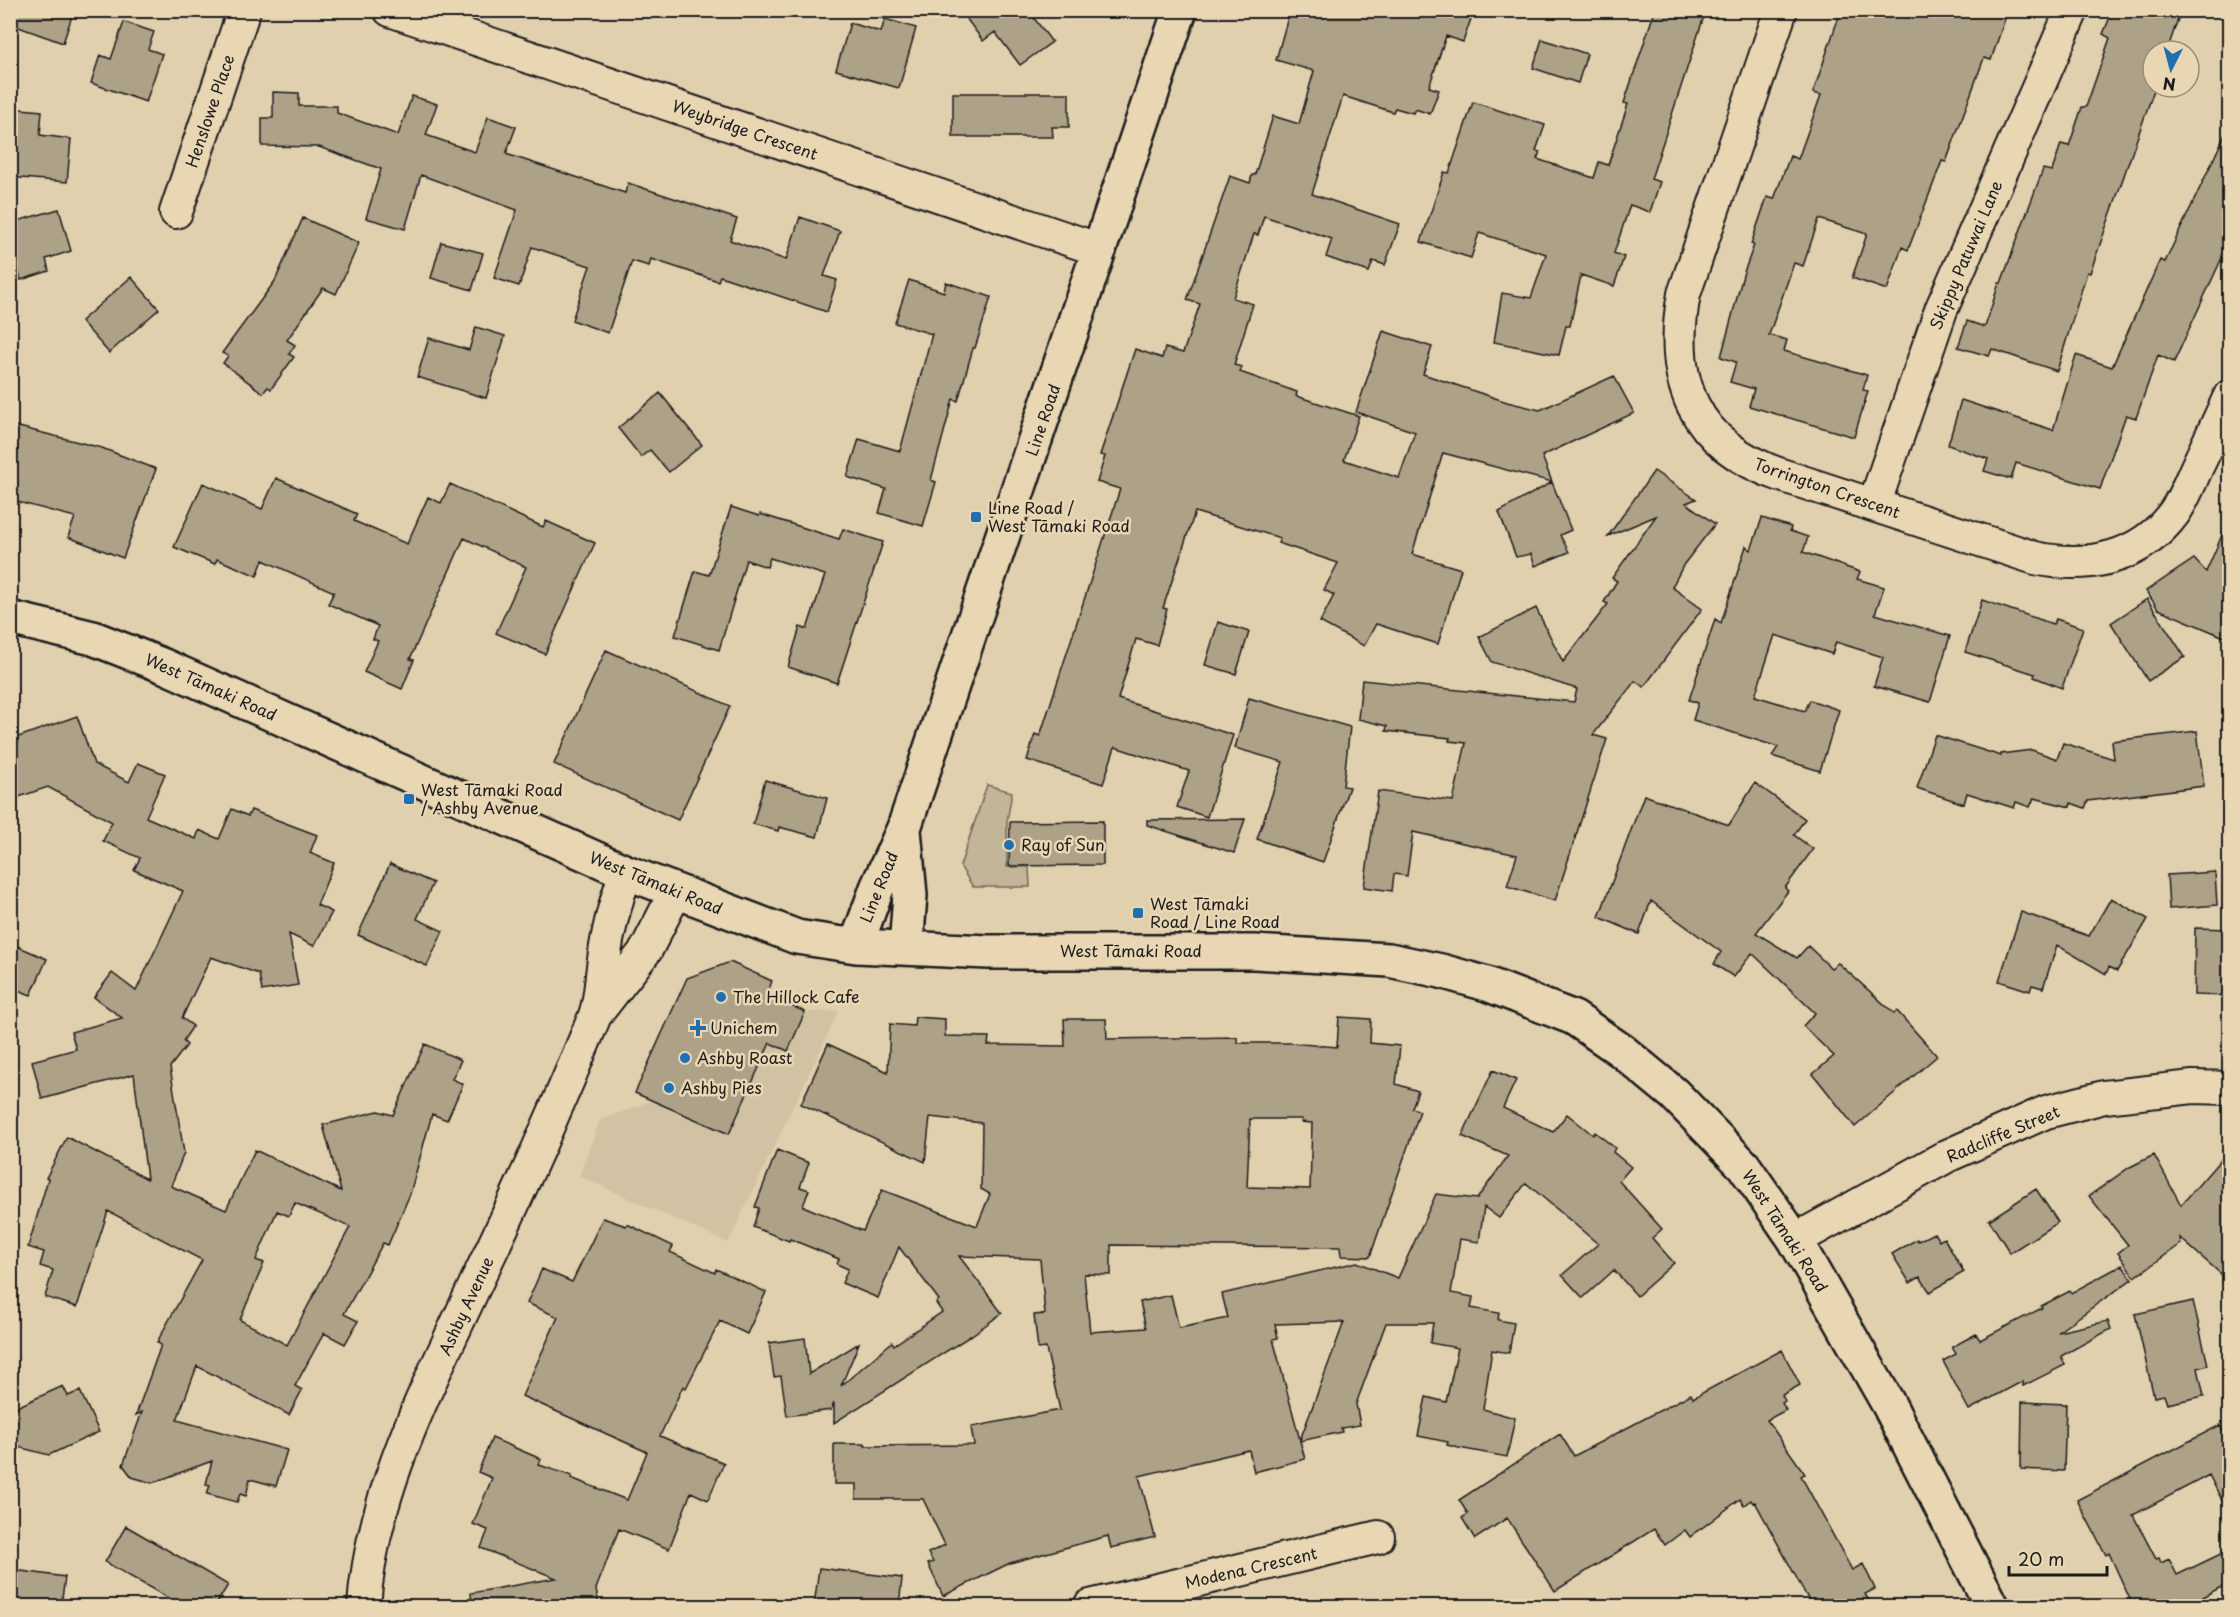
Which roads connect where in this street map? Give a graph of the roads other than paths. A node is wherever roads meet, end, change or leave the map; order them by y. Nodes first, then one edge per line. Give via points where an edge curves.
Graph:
1 (244, 10) edge
2 (390, 10) edge
3 (1180, 10) edge
4 (1780, 10) edge
5 (2072, 10) edge
6 (176, 213) dead end
7 (1100, 250) junction
8 (2229, 396) edge
9 (1874, 505) junction
10 (10, 618) edge
11 (904, 828) junction
12 (626, 873) junction
13 (676, 891) junction
14 (856, 946) junction
15 (906, 948) junction
16 (596, 1014) junction
17 (2229, 1088) edge
18 (1795, 1240) junction
19 (1378, 1538) dead end
20 (364, 1606) edge
21 (1090, 1606) edge
22 (1992, 1606) edge

1 - 6 street, Henslowe Place
2 - 7 street, Weybridge Crescent
3 - 7 main road, Line Road
4 - 9 street, Torrington Crescent via 1684,294 1678,327 1682,377 1689,401 1707,425 1746,460 1767,471
5 - 9 street, Skippy Patuwai Lane via 1941,310
7 - 11 main road, Line Road
8 - 9 street, Torrington Crescent via 2175,511 2146,540 2107,559 2060,563 2035,558
10 - 12 main road, West Tāmaki Road via 93,638 164,666
11 - 14 main road, Line Road
11 - 15 main road, Line Road via 910,895
12 - 13 main road, West Tāmaki Road
12 - 16 street, Ashby Avenue via 610,922
13 - 14 main road, West Tāmaki Road via 797,937
13 - 16 street, Ashby Avenue via 646,950
14 - 15 main road, West Tāmaki Road
15 - 18 main road, West Tāmaki Road via 1389,960 1487,984 1574,1018 1622,1050 1674,1094 1744,1166
16 - 20 street, Ashby Avenue via 533,1163 406,1437 378,1519 366,1571
17 - 18 street, Radcliffe Street via 2193,1087 2104,1097 2046,1112 1947,1156
18 - 22 main road, West Tāmaki Road via 1889,1405
19 - 21 street, Modena Crescent

